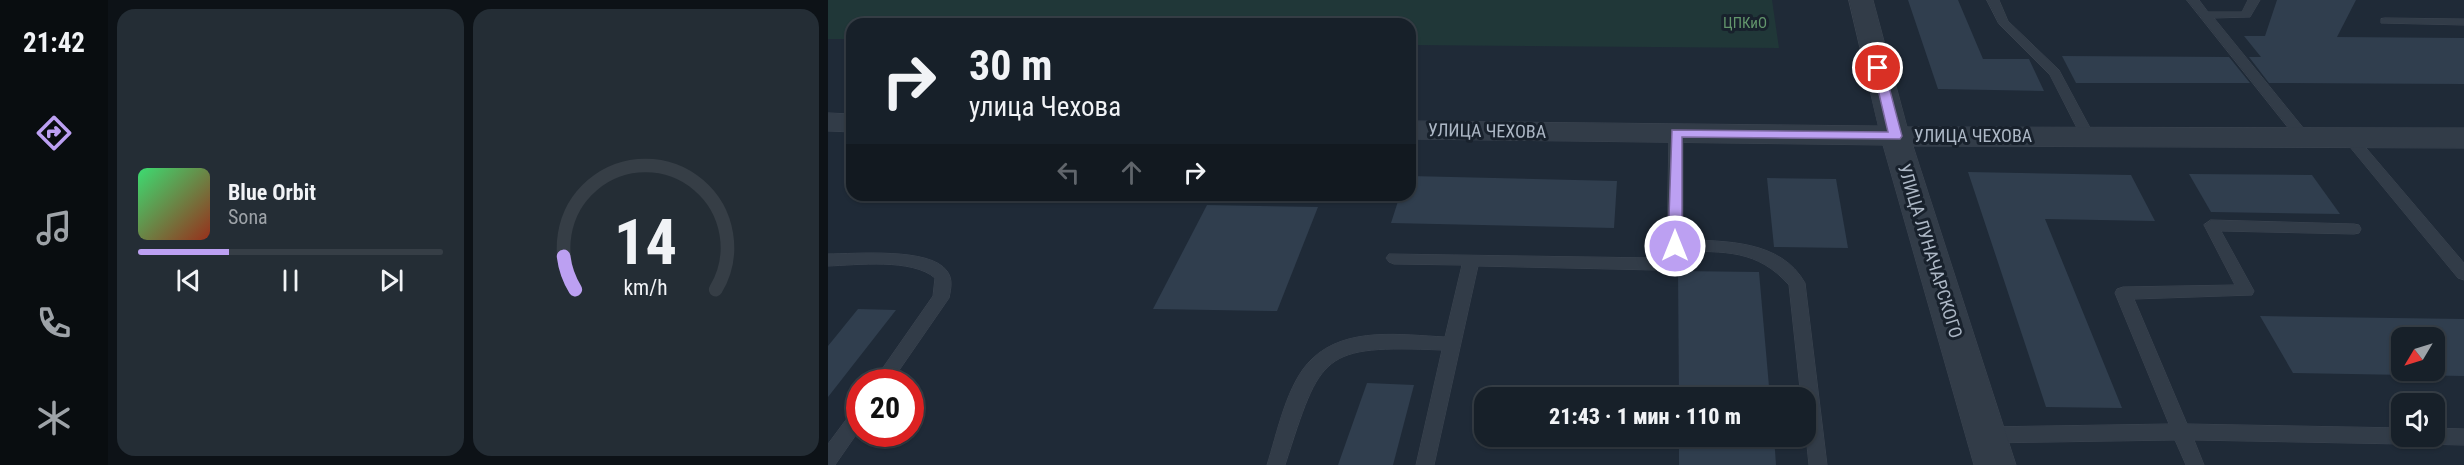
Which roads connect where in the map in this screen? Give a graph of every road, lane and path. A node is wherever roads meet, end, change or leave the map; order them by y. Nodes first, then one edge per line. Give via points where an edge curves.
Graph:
1 (1861, 0) edge
2 (1993, 0) edge
3 (2193, 0) edge
4 (2254, 0) edge
5 (2205, 15) junction
6 (2385, 21) dead end
7 (2464, 22) edge
8 (828, 122) edge
9 (846, 123) edge
10 (1416, 130) edge
11 (1676, 133) junction
12 (1896, 136) junction
13 (2088, 137) junction
14 (2304, 138) junction
15 (2350, 138) junction
16 (2464, 138) edge
17 (2354, 229) dead end
18 (1675, 246) junction
19 (1394, 258) dead end
20 (828, 260) edge
21 (1471, 260) junction
22 (2464, 274) edge
23 (1452, 344) junction
24 (891, 369) edge
25 (2181, 432) junction
26 (846, 434) edge
27 (2391, 436) edge
28 (2445, 437) edge
29 (2464, 437) edge
30 (1991, 450) edge
31 (828, 459) edge
32 (1276, 465) edge
33 (1425, 465) edge
34 (1818, 465) edge
35 (2195, 465) edge

1 - 12 street, УЛИЦА ЛУНАЧАРСКОГО
2 - 13 lane via 2002,22 2055,73
3 - 5 lane
4 - 5 lane via 2247,15
5 - 14 lane
6 - 7 lane
8 - 9 street
10 - 11 street, УЛИЦА ЧЕХОВА
11 - 12 street, УЛИЦА ЧЕХОВА
11 - 18 lane
12 - 13 street, УЛИЦА ЧЕХОВА
12 - 30 street, УЛИЦА ЛУНАЧАРСКОГО
13 - 14 street, УЛИЦА ЧЕХОВА
14 - 15 street, УЛИЦА ЧЕХОВА
15 - 16 street, УЛИЦА ЧЕХОВА
15 - 22 lane
17 - 25 lane via 2211,225 2246,291 2122,293
18 - 21 lane via 1671,254 1655,264
18 - 34 lane via 1746,248 1775,260 1797,283
19 - 21 lane
20 - 24 lane via 917,262 941,273 941,298
21 - 23 lane
23 - 32 lane via 1373,342 1349,345 1328,355 1305,382
23 - 33 lane
25 - 27 lane
25 - 30 lane
25 - 35 lane
26 - 31 lane
28 - 29 lane

